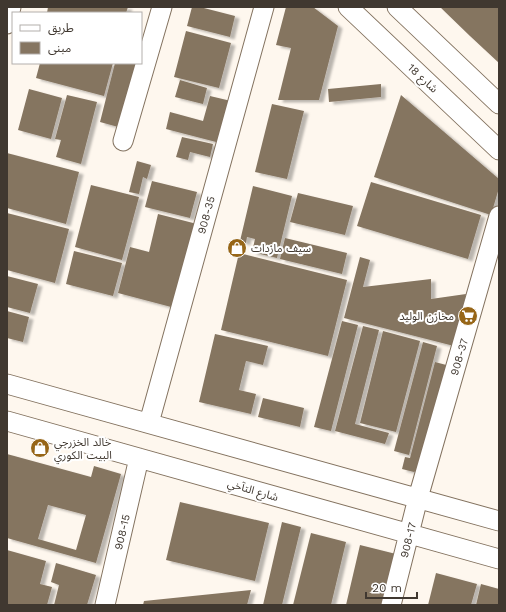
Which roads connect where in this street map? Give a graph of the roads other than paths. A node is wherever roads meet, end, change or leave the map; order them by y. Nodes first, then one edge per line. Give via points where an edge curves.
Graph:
1 (12, 7) edge
2 (162, 7) edge
3 (264, 7) edge
4 (348, 7) edge
5 (397, 7) edge
6 (7, 24) edge
7 (499, 104) edge
8 (123, 141) dead end
9 (499, 150) edge
10 (499, 216) edge
11 (7, 384) edge
12 (7, 421) edge
13 (149, 424) junction
14 (139, 458) junction
15 (418, 498) junction
16 (499, 521) edge
17 (409, 534) junction
18 (499, 559) edge
19 (105, 605) edge
20 (391, 605) edge

1 - 6 street
2 - 8 street
3 - 13 street, 908-35
4 - 9 street, شارع 18
5 - 7 street
10 - 15 street, 908-37
11 - 13 street
12 - 14 street, شارع التآخي
13 - 15 street
14 - 17 street, شارع التآخي
14 - 19 street, 908-15
15 - 16 street
15 - 17 street, 908-17
17 - 18 street, شارع التآخي
17 - 20 street, 908-17

